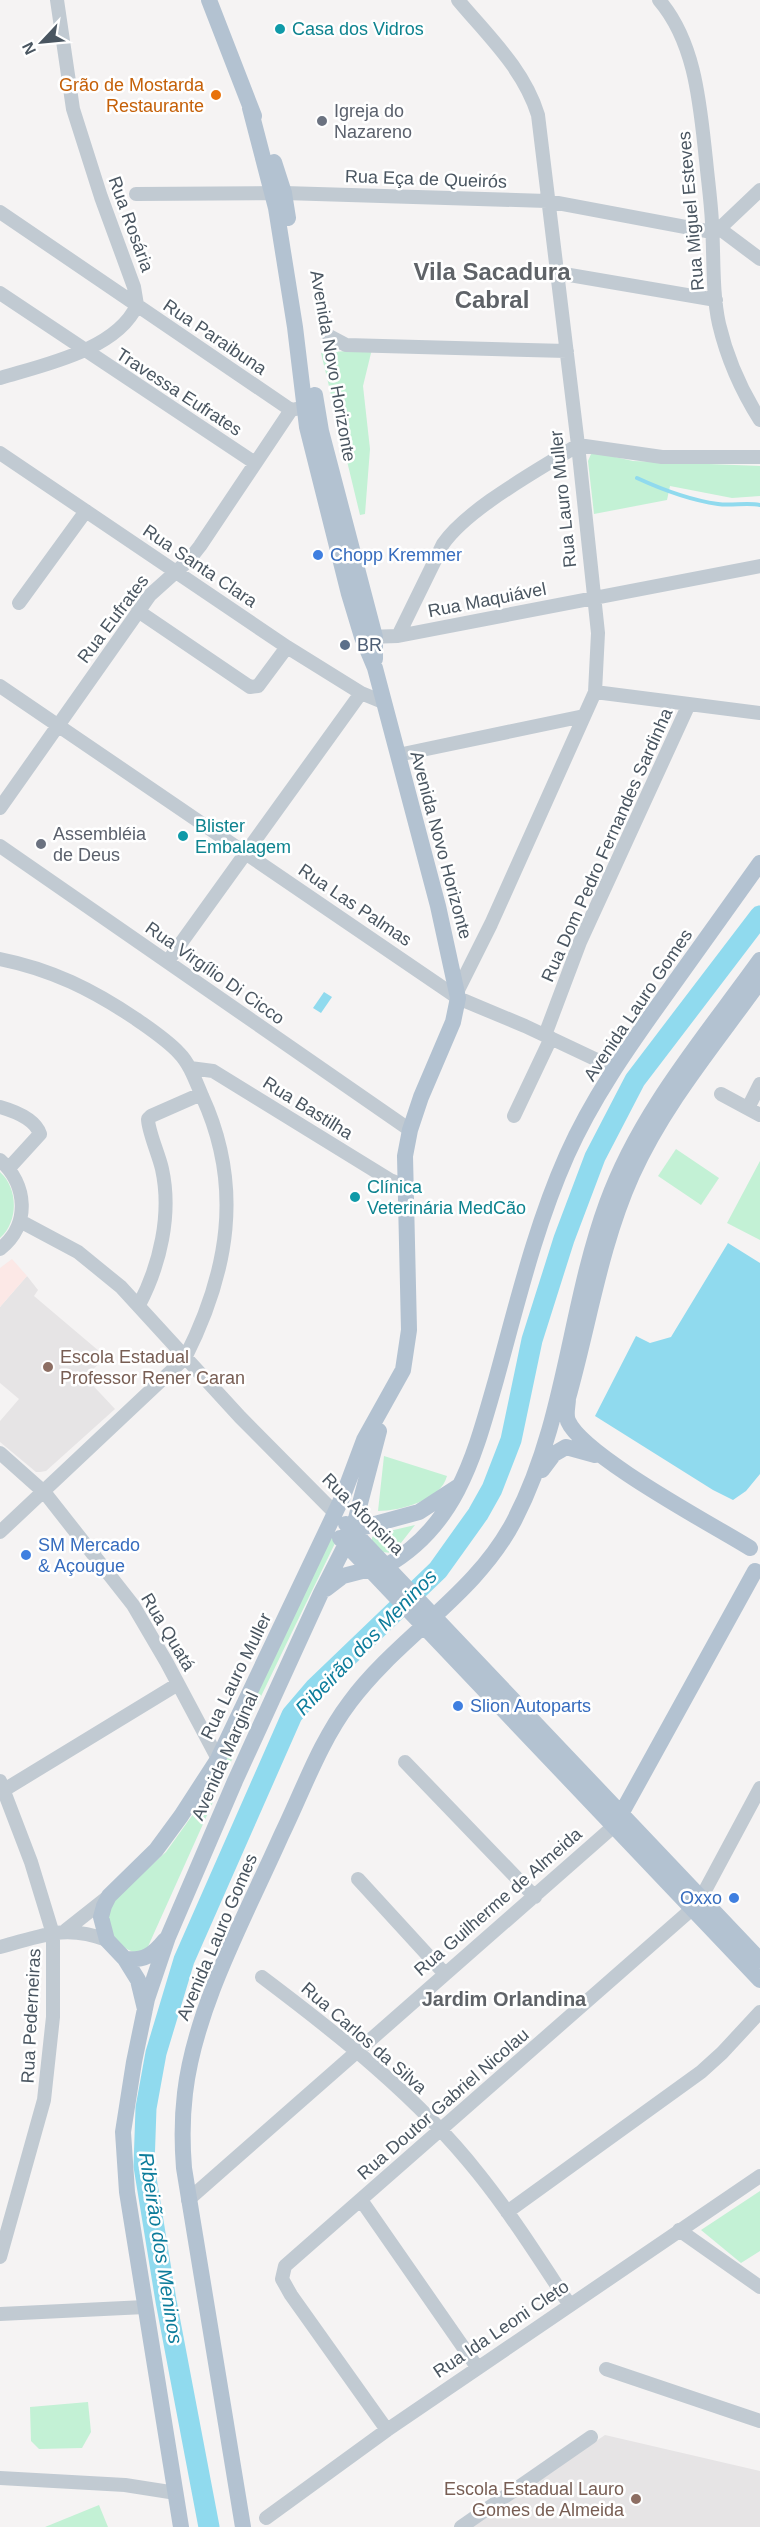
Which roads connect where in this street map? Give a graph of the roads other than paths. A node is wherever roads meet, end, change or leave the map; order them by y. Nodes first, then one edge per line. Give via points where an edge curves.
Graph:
1 (57, 0) edge
2 (209, 0) edge
3 (458, 0) edge
4 (659, 0) edge
5 (760, 189) edge
6 (278, 193) junction
7 (136, 194) dead end
8 (547, 201) junction
9 (0, 212) edge
10 (714, 228) junction
11 (760, 259) edge
12 (558, 273) junction
13 (0, 293) edge
14 (716, 300) junction
15 (136, 305) junction
16 (329, 336) dead end
17 (84, 351) junction
18 (567, 351) junction
19 (0, 378) edge
20 (298, 408) junction
21 (760, 420) edge
22 (578, 445) junction
23 (0, 453) edge
24 (760, 457) edge
25 (255, 463) junction
26 (86, 511) junction
27 (760, 567) edge
28 (176, 571) junction
29 (592, 598) junction
30 (19, 603) dead end
31 (138, 611) junction
32 (398, 636) junction
33 (368, 637) junction
34 (287, 647) junction
35 (0, 686) edge
36 (595, 692) junction
37 (361, 693) junction
38 (384, 702) junction
39 (689, 704) junction
40 (760, 713) edge
41 (584, 716) junction
42 (57, 725) junction
43 (398, 755) junction
44 (0, 808) edge
45 (0, 846) edge
46 (245, 852) junction
47 (760, 863) edge
48 (0, 959) edge
49 (760, 960) edge
50 (168, 961) junction
51 (760, 981) edge
52 (457, 995) junction
53 (548, 1037) junction
54 (190, 1068) junction
55 (614, 1068) junction
56 (760, 1084) edge
57 (201, 1094) junction
58 (721, 1094) dead end
59 (0, 1107) edge
60 (754, 1111) edge
61 (514, 1116) dead end
62 (410, 1130) junction
63 (4, 1164) edge
64 (405, 1186) junction
65 (20, 1221) junction
66 (0, 1249) edge
67 (139, 1305) junction
68 (185, 1358) junction
69 (396, 1385) junction
70 (0, 1453) edge
71 (599, 1455) junction
72 (534, 1479) junction
73 (462, 1484) junction
74 (45, 1493) junction
75 (331, 1520) junction
76 (0, 1532) edge
77 (350, 1537) junction
78 (755, 1546) edge
79 (378, 1567) junction
80 (758, 1572) edge
81 (321, 1593) junction
82 (425, 1617) junction
83 (178, 1684) junction
84 (218, 1759) junction
85 (405, 1761) dead end
86 (2, 1785) edge
87 (760, 1788) edge
88 (618, 1820) junction
89 (358, 1879) dead end
90 (109, 1896) junction
91 (535, 1897) junction
92 (697, 1903) junction
93 (60, 1932) junction
94 (168, 1937) junction
95 (107, 1940) junction
96 (0, 1947) edge
97 (125, 1959) junction
98 (760, 1960) edge
99 (445, 1974) junction
100 (262, 1977) dead end
101 (760, 1980) edge
102 (145, 2009) junction
103 (760, 2012) edge
104 (357, 2052) junction
105 (440, 2130) junction
106 (760, 2176) edge
107 (188, 2200) junction
108 (361, 2200) junction
109 (507, 2212) junction
110 (679, 2230) junction
111 (0, 2257) edge
112 (760, 2287) edge
113 (569, 2304) junction
114 (145, 2307) junction
115 (0, 2314) edge
116 (477, 2367) junction
117 (606, 2368) dead end
118 (760, 2421) edge
119 (387, 2430) junction
120 (591, 2437) dead end
121 (0, 2478) edge
122 (176, 2493) junction
123 (266, 2518) dead end
124 (181, 2527) edge
125 (243, 2527) edge
126 (461, 2527) edge

1 - 15 street, Rua Rosária via 73,109 134,288
2 - 6 main road, Avenida Novo Horizonte
3 - 8 street, Rua Lauro Muller via 508,58 532,96 541,135
4 - 10 street, Rua Miguel Esteves via 681,35 695,81
5 - 10 street
6 - 7 street, Rua Eça de Queirós
6 - 8 street, Rua Eça de Queirós
6 - 20 main road, Avenida Novo Horizonte via 295,327
6 - 33 main road, Avenida Novo Horizonte via 321,431
8 - 10 street, Rua Eça de Queirós
8 - 12 street, Rua Lauro Muller
9 - 15 street, Rua Paraibuna
10 - 11 street
10 - 14 street, Rua Miguel Esteves
12 - 14 street
12 - 18 street, Rua Lauro Muller
13 - 17 street, Travessa Eufrates
14 - 21 street, Rua Miguel Esteves via 726,350 740,386
15 - 17 street via 124,326
15 - 20 street, Rua Paraibuna
16 - 18 street via 346,345
17 - 19 street
17 - 25 street, Travessa Eufrates
18 - 22 street, Rua Lauro Muller
20 - 25 street, Rua Eufrates
20 - 33 main road, Avenida Novo Horizonte via 307,427
22 - 24 street via 662,457
22 - 29 street, Rua Lauro Muller
22 - 32 street via 451,533
23 - 26 street, Rua Santa Clara
25 - 28 street, Rua Eufrates via 200,546
26 - 28 street, Rua Santa Clara
26 - 30 street
27 - 29 street, Rua Maquiável
28 - 31 street, Rua Eufrates
28 - 34 street, Rua Santa Clara
29 - 32 street, Rua Maquiável
29 - 36 street, Rua Lauro Muller via 598,633
31 - 34 street via 249,687 258,686
31 - 42 street, Rua Eufrates
32 - 33 street, Rua Maquiável
33 - 38 main road, Avenida Novo Horizonte
34 - 37 street, Rua Santa Clara
35 - 42 street, Rua Las Palmas
36 - 39 street
36 - 41 street, Rua Lauro Muller
37 - 38 street, Rua Santa Clara
37 - 46 street
38 - 43 main road, Avenida Novo Horizonte
39 - 40 street
39 - 53 street, Rua Dom Pedro Fernandes Sardinha via 580,942
41 - 43 street
41 - 52 street, Rua Lauro Muller
42 - 44 street, Rua Eufrates
42 - 46 street, Rua Las Palmas
43 - 52 main road, Avenida Novo Horizonte
45 - 50 street, Rua Virgílio Di Cicco
46 - 50 street
46 - 52 street, Rua Las Palmas
47 - 55 main road, Avenida Lauro Gomes
48 - 54 street via 44,970 84,987 164,1040
49 - 72 main road, Avenida Lauro Gomes via 658,1102 617,1178 598,1232 555,1413
50 - 62 street, Rua Virgílio Di Cicco
51 - 71 main road via 668,1109 642,1155 614,1221 568,1398 567,1417 576,1433
52 - 53 street, Rua Las Palmas
52 - 62 main road, Rua Lauro Muller via 453,1022
53 - 55 street, Rua Las Palmas
53 - 61 street, Rua Dom Pedro Fernandes Sardinha
54 - 57 street
54 - 64 street, Rua Bastilha via 213,1071
55 - 73 main road, Avenida Lauro Gomes via 568,1154 535,1240 483,1427
56 - 60 street
57 - 67 street via 148,1119 163,1172 163,1236 153,1277
57 - 68 street via 221,1152 226,1183 226,1231 218,1278
58 - 60 street
59 - 63 street via 26,1118 38,1127 40,1134
62 - 64 main road, Rua Lauro Muller
63 - 65 street via 20,1187
64 - 69 main road, Rua Lauro Muller via 409,1330 403,1370
65 - 66 street via 15,1234
65 - 67 street, Rua Afonsina via 91,1261
67 - 68 street, Rua Afonsina
68 - 74 street
68 - 75 street, Rua Afonsina
69 - 75 main road, Rua Lauro Muller via 364,1440
69 - 77 main road, Rua Lauro Muller via 373,1449
70 - 74 street, Rua Quatá
71 - 72 main road, Avenida Lauro Gomes via 570,1447 562,1449
71 - 78 main road
72 - 82 main road, Avenida Lauro Gomes via 498,1547
73 - 77 main road via 419,1512
73 - 79 main road, Avenida Lauro Gomes via 420,1542
74 - 76 street
74 - 83 street, Rua Quatá via 133,1605
75 - 77 main road, Rua Afonsina
75 - 84 main road, Rua Lauro Muller
77 - 79 main road, Rua Afonsina
77 - 81 main road, Avenida Marginal
78 - 80 main road via 747,1561
79 - 81 main road, Avenida Lauro Gomes via 343,1576
79 - 82 main road, Rua Afonsina
80 - 88 main road, Rua Guilherme de Almeida
81 - 94 main road, Avenida Marginal
82 - 88 main road, Rua Afonsina
82 - 107 main road, Avenida Lauro Gomes via 349,1703 322,1745 218,1976 195,2043 185,2089 182,2133
83 - 84 street, Rua Quatá
83 - 86 street
84 - 90 main road, Rua Lauro Muller via 156,1850
85 - 91 street
86 - 93 street, Rua Pederneiras
87 - 92 street, Rua Doutor Gabriel Nicolau
88 - 91 street, Rua Guilherme de Almeida
88 - 92 main road, Rua Afonsina
89 - 99 street
90 - 93 street
90 - 95 main road via 101,1917
91 - 99 street, Rua Guilherme de Almeida
92 - 98 main road, Rua Afonsina
92 - 101 main road, Rua Afonsina
92 - 105 street, Rua Doutor Gabriel Nicolau
93 - 95 street via 80,1932
93 - 96 street
93 - 111 street, Rua Pederneiras via 44,2100
94 - 97 main road, Avenida Marginal via 151,1956
94 - 102 main road, Avenida Marginal
95 - 97 main road
97 - 102 main road via 138,1980
99 - 104 street, Rua Guilherme de Almeida
100 - 104 street, Rua Carlos da Silva
102 - 114 main road via 123,2132 127,2192
103 - 109 street via 701,2072
104 - 105 street, Rua Carlos da Silva
104 - 107 street, Rua Guilherme de Almeida
105 - 108 street, Rua Doutor Gabriel Nicolau
105 - 109 street, Rua Carlos da Silva
106 - 110 street, Rua Ida Leoni Cleto
107 - 125 main road, Avenida Lauro Gomes
108 - 116 street
108 - 119 street, Rua Doutor Gabriel Nicolau via 293,2258 285,2266 282,2279
109 - 113 street, Rua Carlos da Silva
110 - 112 street
110 - 113 street, Rua Ida Leoni Cleto
113 - 116 street, Rua Ida Leoni Cleto
114 - 115 street
114 - 122 main road
116 - 119 street, Rua Ida Leoni Cleto
117 - 118 street
119 - 123 street, Rua Ida Leoni Cleto
120 - 126 street
121 - 122 street via 125,2485
122 - 124 main road

